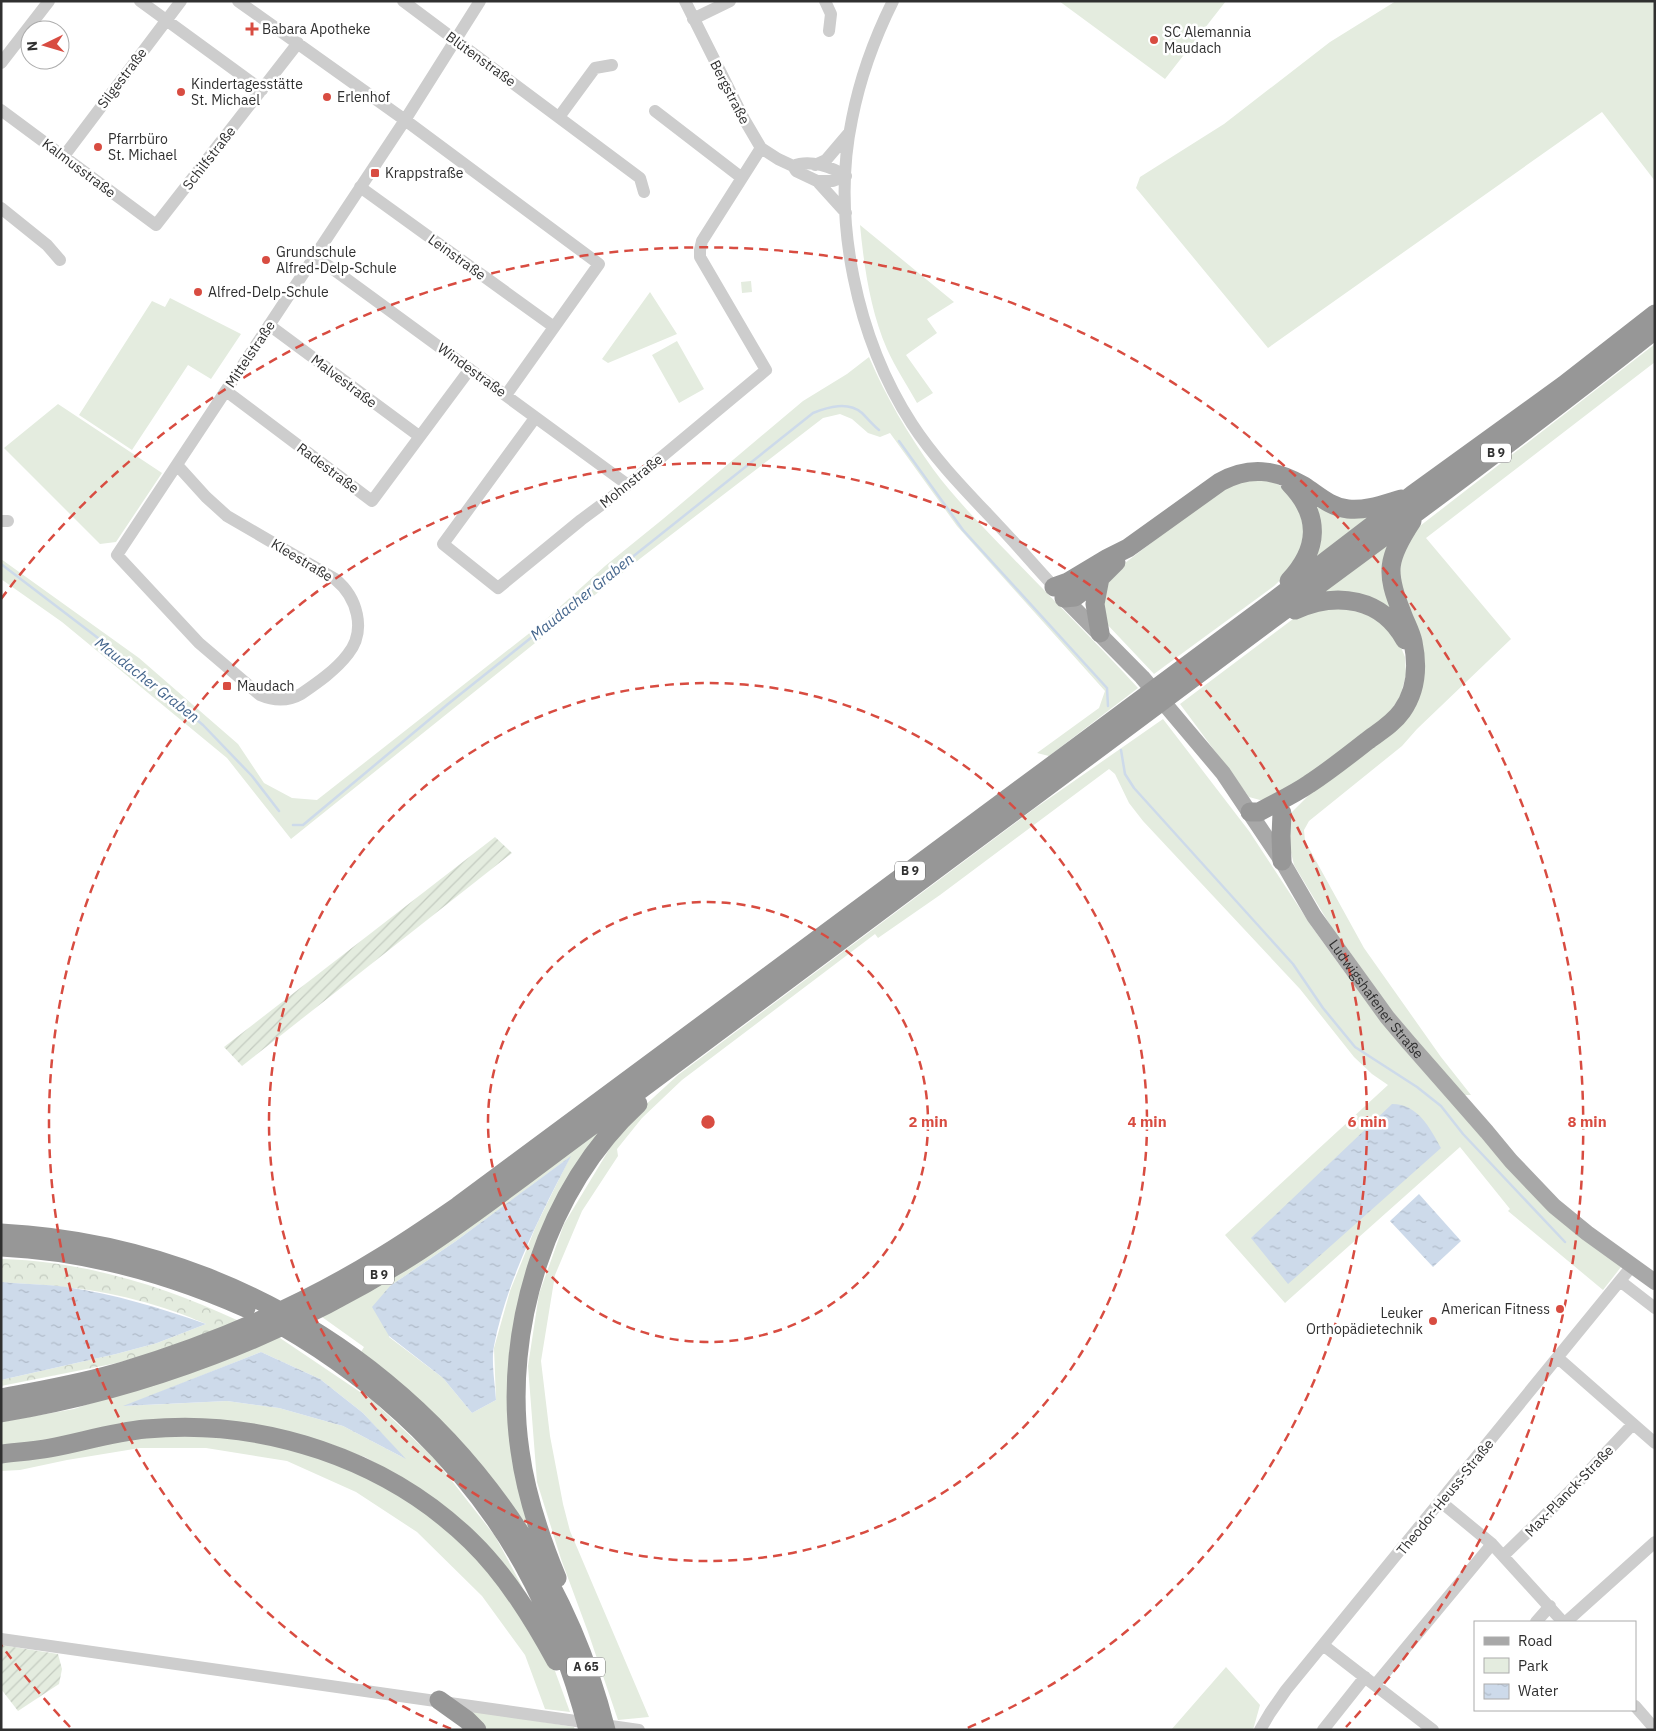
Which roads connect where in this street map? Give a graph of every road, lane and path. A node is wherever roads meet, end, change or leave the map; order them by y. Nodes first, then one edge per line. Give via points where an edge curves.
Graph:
1 (49, 1) edge
2 (140, 1) edge
3 (181, 1) edge
4 (238, 1) edge
5 (402, 1) edge
6 (480, 1) edge
7 (684, 1) edge
8 (730, 1) edge
9 (825, 1) edge
10 (893, 1) edge
11 (253, 6) edge
12 (693, 19) junction
13 (166, 21) junction
14 (829, 31) dead end
15 (455, 41) junction
16 (298, 43) junction
17 (1, 63) edge
18 (612, 65) dead end
19 (262, 90) junction
20 (1, 110) edge
21 (655, 111) dead end
22 (559, 116) junction
23 (405, 120) junction
24 (850, 133) junction
25 (761, 148) junction
26 (64, 156) junction
27 (815, 165) junction
28 (793, 166) junction
29 (846, 176) junction
30 (742, 178) junction
31 (817, 182) junction
32 (360, 188) junction
33 (644, 192) dead end
34 (1, 208) edge
35 (846, 213) junction
36 (156, 226) joint
37 (315, 256) junction
38 (60, 260) dead end
39 (1655, 314) edge
40 (269, 325) junction
41 (554, 327) junction
42 (1655, 330) edge
43 (470, 369) junction
44 (226, 391) junction
45 (506, 395) junction
46 (535, 418) junction
47 (419, 436) junction
48 (177, 465) junction
49 (1282, 476) junction
50 (628, 485) junction
51 (1415, 504) junction
52 (1128, 548) junction
53 (117, 555) joint
54 (1100, 578) junction
55 (1062, 589) junction
56 (1266, 615) junction
57 (1100, 633) junction
58 (1415, 659) junction
59 (1308, 785) junction
60 (1282, 813) junction
61 (1255, 815) junction
62 (1282, 861) junction
63 (708, 1040) junction
64 (1, 1233) edge
65 (1, 1248) edge
66 (1632, 1266) junction
67 (1620, 1281) junction
68 (1655, 1282) edge
69 (258, 1306) junction
70 (1655, 1308) edge
71 (304, 1332) junction
72 (1558, 1358) junction
73 (1, 1398) edge
74 (1, 1413) edge
75 (1633, 1424) junction
76 (1655, 1443) edge
77 (1, 1454) edge
78 (1441, 1502) junction
79 (1655, 1542) edge
80 (1492, 1544) junction
81 (1503, 1556) junction
82 (1550, 1606) junction
83 (1537, 1621) edge
84 (1564, 1621) edge
85 (1566, 1621) edge
86 (573, 1631) junction
87 (1, 1639) edge
88 (1323, 1645) junction
89 (1365, 1677) junction
90 (1376, 1685) junction
91 (439, 1700) junction
92 (590, 1702) junction
93 (1636, 1707) edge
94 (1655, 1729) edge
95 (477, 1730) edge
96 (588, 1730) edge
97 (606, 1730) edge
98 (639, 1730) edge
99 (1260, 1730) edge
100 (1323, 1730) edge
101 (1432, 1730) edge

1 - 17 street
2 - 13 street
3 - 13 street, Silgestraße
4 - 11 street
5 - 15 street, Blütenstraße
6 - 15 street, Mittelstraße
7 - 12 street, Bergstraße
8 - 12 street
9 - 14 street via 831,14
10 - 24 street via 868,59
11 - 16 street
12 - 25 street, Bergstraße
13 - 19 street
13 - 26 street, Silgestraße
15 - 22 street, Blütenstraße
15 - 23 street, Mittelstraße
16 - 19 street, Schilfstraße
16 - 23 street
18 - 22 street via 595,68
19 - 36 street, Schilfstraße
20 - 26 street, Kalmusstraße
21 - 30 street
22 - 33 street, Blütenstraße via 640,178
23 - 32 street, Mittelstraße
23 - 41 street via 598,264
24 - 27 street via 826,160
24 - 29 street
25 - 28 street, Bergstraße
25 - 30 street, Mohnstraße
26 - 36 street, Kalmusstraße
27 - 28 street
27 - 29 street via 834,168
28 - 31 street, Bergstraße
29 - 31 street
29 - 35 street
30 - 50 street, Mohnstraße via 702,241 700,257 766,370
31 - 35 street, Bergstraße
32 - 37 street, Mittelstraße
32 - 41 street, Leinstraße
34 - 38 street via 47,245
35 - 55 street via 856,293 875,353 895,396 929,448 963,489
37 - 40 street, Mittelstraße
37 - 43 street, Windestraße
39 - 51 highway, B 9
40 - 44 street, Mittelstraße
40 - 47 street, Malvestraße
41 - 45 street
42 - 51 highway, B 9 via 1575,394
43 - 45 street, Windestraße
43 - 47 street, Radestraße
44 - 47 street, Radestraße via 372,501
44 - 48 street, Mittelstraße
45 - 46 street, Windestraße
46 - 50 street, Windestraße
46 - 50 street, Mohnstraße via 443,544 498,588
48 - 53 street, Mittelstraße
48 - 53 street, Kleestraße via 227,516 335,579 347,590 358,618 356,638 348,654 294,698 280,700 260,695 198,643
49 - 51 highway via 1330,504 1348,509
49 - 52 highway via 1256,471 1232,475
49 - 56 highway via 1308,510 1312,520 1312,539 1301,568
51 - 56 highway, B 9
51 - 58 highway via 1392,558 1390,575 1393,593 1413,641
52 - 54 highway
52 - 55 highway
54 - 55 highway via 1075,597
54 - 57 highway via 1095,604
55 - 57 main road, Ludwigshafener Straße
56 - 58 highway via 1311,602 1359,602 1382,613 1398,627
56 - 63 highway, B 9
56 - 73 highway, B 9 via 496,1178 379,1258 266,1317 208,1342 121,1371
57 - 61 main road, Ludwigshafener Straße via 1142,677
58 - 59 highway via 1416,676 1401,712 1389,725
59 - 60 highway
59 - 61 highway
60 - 61 highway via 1265,821
60 - 62 highway
61 - 62 main road, Ludwigshafener Straße
62 - 66 main road, Ludwigshafener Straße via 1314,916 1408,1043 1554,1206
63 - 74 highway, B 9 via 459,1223 408,1258 328,1304 230,1349 161,1374 63,1401
63 - 86 highway via 625,1116 585,1166 550,1231 532,1284 521,1335 516,1384 517,1429 534,1514 566,1598
64 - 69 highway via 94,1244 137,1254 229,1286
65 - 69 highway via 74,1254 119,1264
66 - 67 street, Theodor-Heuss-Straße
66 - 68 main road, Ludwigshafener Straße
67 - 70 street
67 - 72 street, Theodor-Heuss-Straße
69 - 71 highway
71 - 86 highway via 342,1348 379,1375 454,1446 510,1518 548,1580
71 - 92 highway via 385,1399 434,1446 480,1500 523,1564
72 - 75 street
72 - 78 street, Theodor-Heuss-Straße
75 - 76 street
75 - 81 street, Max-Planck-Straße via 1570,1492
77 - 92 highway via 51,1448 139,1430 197,1428 264,1435 340,1457 400,1486 472,1542 524,1607
78 - 80 street
78 - 88 street, Theodor-Heuss-Straße
79 - 85 street
80 - 81 street
80 - 90 street
81 - 82 street
82 - 83 street
82 - 84 street
86 - 92 highway, A 65
87 - 91 street
88 - 89 street
88 - 99 street, Theodor-Heuss-Straße via 1286,1690
89 - 90 street
89 - 100 street
90 - 101 street
91 - 95 highway
91 - 98 street
92 - 96 highway, A 65
92 - 97 highway, A 65
93 - 94 street

